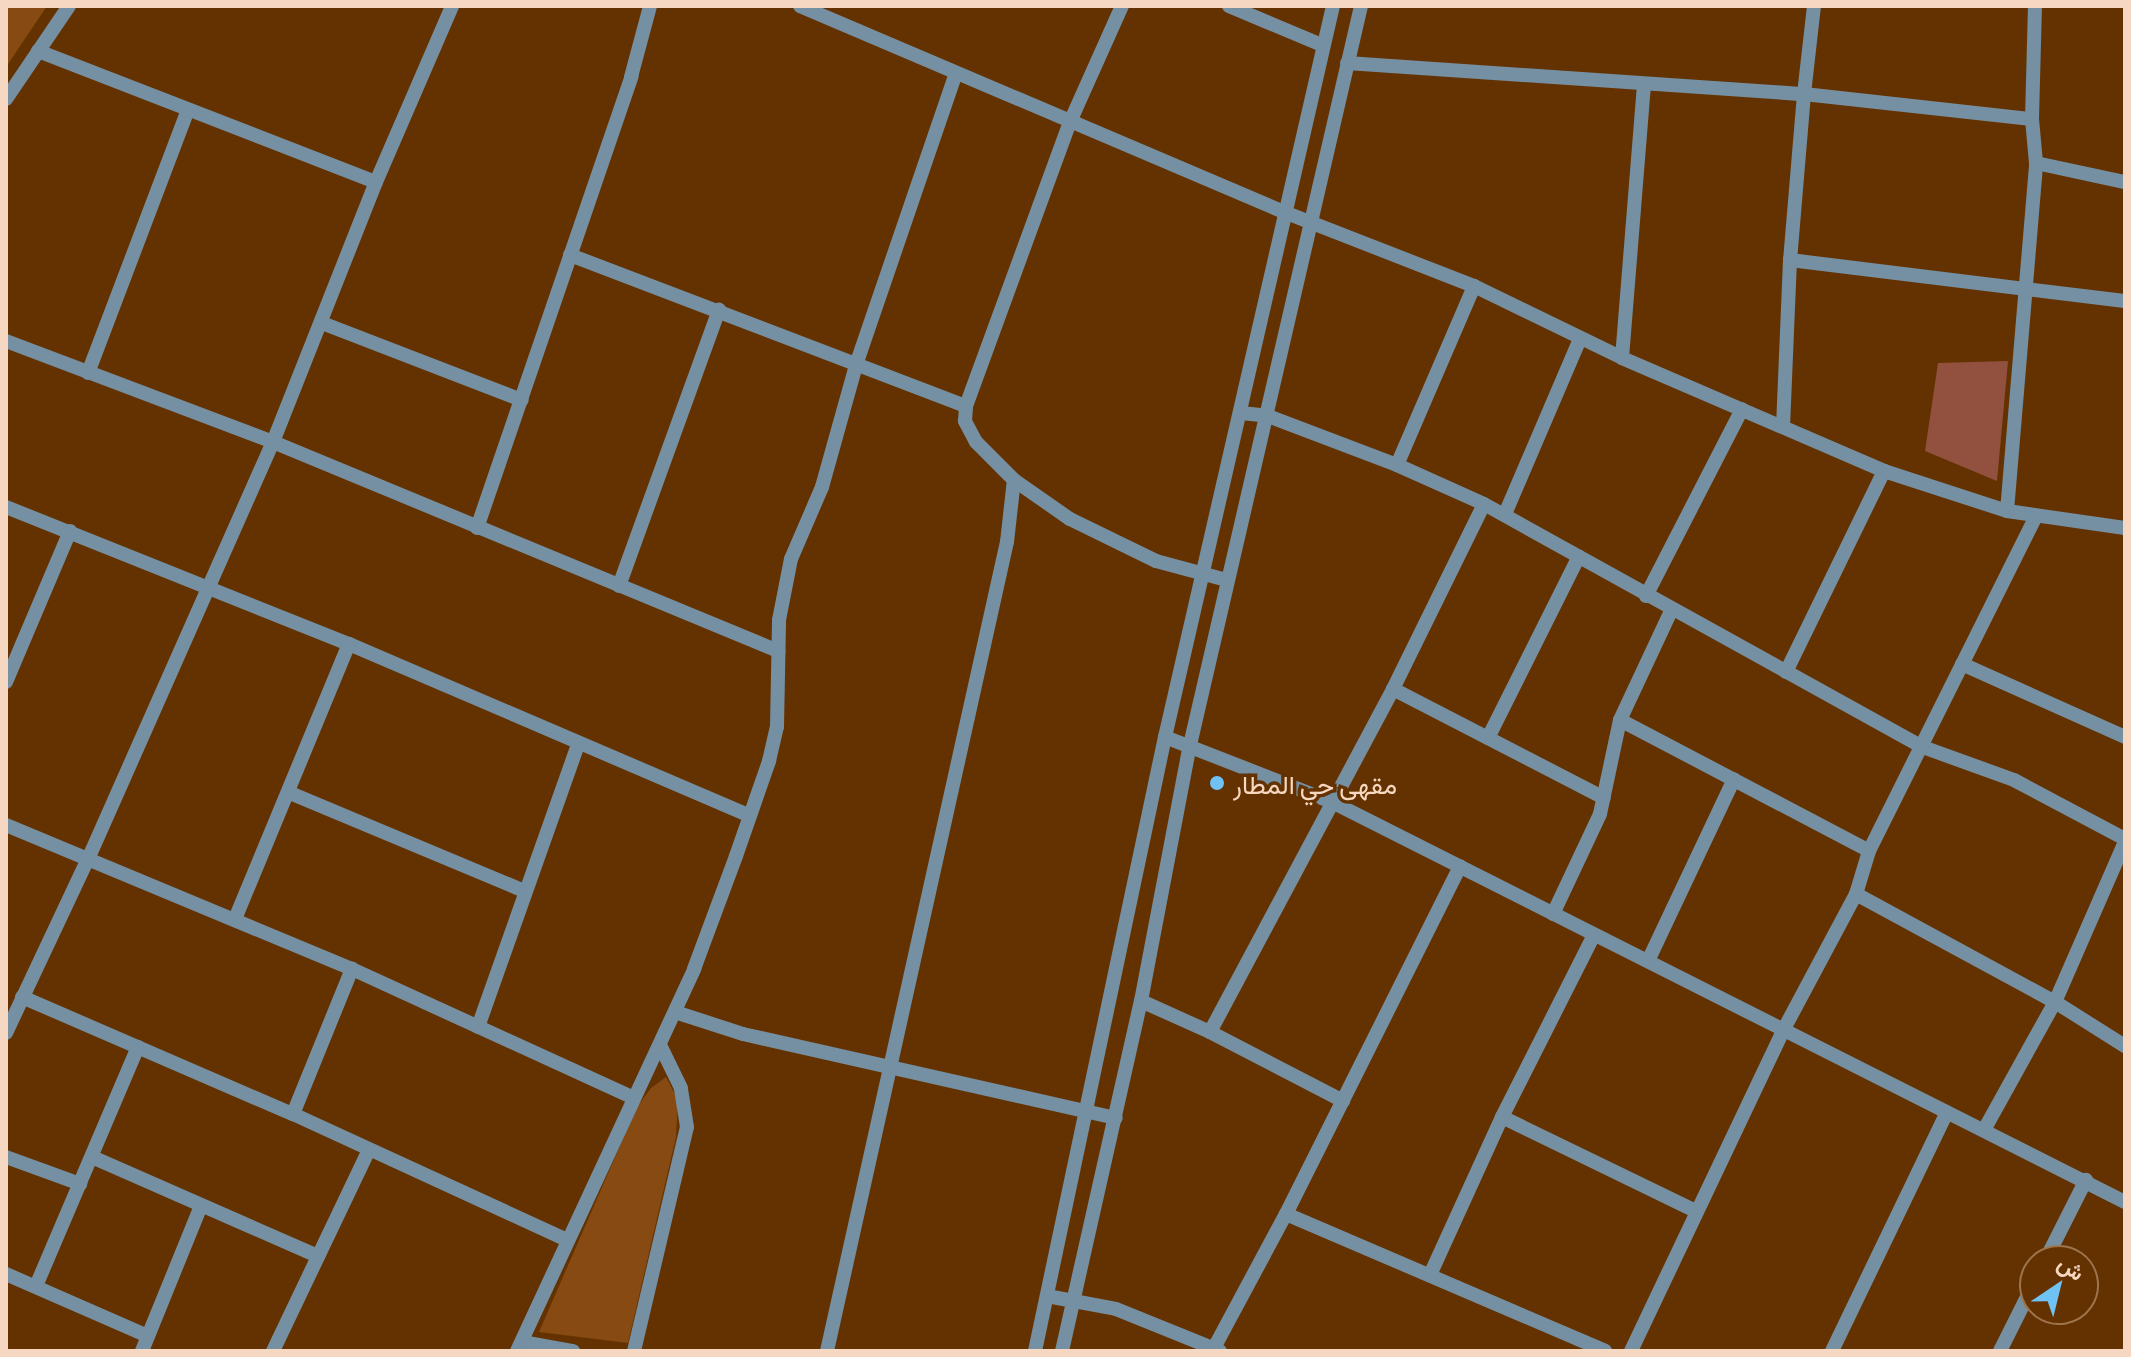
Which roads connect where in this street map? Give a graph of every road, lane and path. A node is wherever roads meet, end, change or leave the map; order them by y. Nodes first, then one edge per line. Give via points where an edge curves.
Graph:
1 (69, 6) edge
2 (452, 6) edge
3 (650, 6) edge
4 (800, 6) edge
5 (1122, 6) edge
6 (1229, 6) edge
7 (1333, 6) edge
8 (1361, 6) edge
9 (1814, 6) edge
10 (2035, 6) edge
11 (1322, 45) junction
12 (38, 51) junction
13 (1347, 63) junction
14 (956, 73) junction
15 (1644, 85) junction
16 (1804, 94) junction
17 (6, 99) edge
18 (188, 110) junction
19 (2032, 119) junction
20 (1070, 122) junction
21 (2036, 163) junction
22 (376, 182) junction
23 (2125, 182) edge
24 (1284, 212) junction
25 (1312, 221) junction
26 (570, 255) junction
27 (1790, 260) junction
28 (1474, 286) junction
29 (2025, 286) junction
30 (2125, 301) edge
31 (719, 309) junction
32 (322, 323) junction
33 (1580, 339) junction
34 (6, 341) edge
35 (1622, 358) junction
36 (857, 362) junction
37 (88, 373) junction
38 (522, 400) junction
39 (966, 406) junction
40 (1742, 409) junction
41 (1241, 413) junction
42 (1268, 416) junction
43 (1783, 427) junction
44 (273, 442) junction
45 (1397, 465) junction
46 (1884, 471) junction
47 (1014, 480) junction
48 (1484, 504) junction
49 (6, 507) edge
50 (2007, 511) junction
51 (1505, 514) junction
52 (2036, 516) junction
53 (477, 528) junction
54 (2125, 528) edge
55 (70, 531) junction
56 (1579, 556) junction
57 (1205, 575) junction
58 (1227, 580) junction
59 (619, 586) junction
60 (208, 587) junction
61 (1646, 596) junction
62 (1671, 611) junction
63 (349, 644) junction
64 (778, 651) junction
65 (1962, 664) junction
66 (1786, 672) junction
67 (6, 682) edge
68 (1393, 689) junction
69 (1620, 720) junction
70 (1165, 737) junction
71 (2125, 737) edge
72 (1488, 738) junction
73 (578, 744) junction
74 (1190, 745) junction
75 (1920, 746) junction
76 (1734, 779) junction
77 (290, 793) junction
78 (1604, 798) junction
79 (1332, 802) junction
80 (750, 816) junction
81 (6, 825) edge
82 (2125, 840) edge
83 (1869, 851) junction
84 (89, 857) junction
85 (1460, 866) junction
86 (524, 891) junction
87 (1856, 894) junction
88 (1553, 914) junction
89 (235, 919) junction
90 (1594, 935) junction
91 (1648, 961) junction
92 (352, 969) junction
93 (22, 997) junction
94 (1141, 1001) junction
95 (2055, 1002) junction
96 (675, 1012) junction
97 (478, 1027) junction
98 (1785, 1027) junction
99 (1210, 1032) junction
100 (6, 1033) edge
101 (660, 1045) junction
102 (2125, 1046) edge
103 (138, 1047) junction
104 (892, 1067) junction
105 (632, 1097) junction
106 (1343, 1101) junction
107 (1088, 1111) junction
108 (1947, 1112) junction
109 (293, 1114) junction
110 (1502, 1117) junction
111 (1116, 1118) junction
112 (1984, 1130) junction
113 (369, 1150) junction
114 (6, 1157) edge
115 (92, 1157) junction
116 (2086, 1180) junction
117 (80, 1184) junction
118 (2125, 1202) edge
119 (201, 1206) junction
120 (1696, 1211) junction
121 (1286, 1214) junction
122 (567, 1240) junction
123 (2053, 1245) edge
124 (318, 1256) junction
125 (6, 1274) edge
126 (1430, 1275) junction
127 (36, 1286) junction
128 (1047, 1296) junction
129 (1072, 1302) junction
130 (2019, 1313) edge
131 (148, 1336) junction
132 (520, 1346) edge
133 (1217, 1350) edge
134 (142, 1351) edge
135 (273, 1351) edge
136 (573, 1351) edge
137 (634, 1351) edge
138 (827, 1351) edge
139 (1035, 1351) edge
140 (1062, 1351) edge
141 (1605, 1351) edge
142 (1631, 1351) edge
143 (1832, 1351) edge
144 (2000, 1351) edge

1 - 12 street
2 - 22 street
3 - 26 street
4 - 14 street
5 - 20 street
6 - 11 street
7 - 11 street
8 - 13 street
9 - 16 street
10 - 19 street
11 - 24 street
12 - 17 street
12 - 18 street
13 - 15 street
13 - 25 street
14 - 20 street
14 - 36 street
15 - 16 street
15 - 35 street
16 - 19 street
16 - 27 street
18 - 22 street
18 - 37 street
19 - 21 street
20 - 24 street
20 - 39 street
21 - 23 street
21 - 29 street
22 - 32 street
24 - 25 street
24 - 41 street
25 - 28 street
25 - 42 street
26 - 31 street
26 - 38 street
27 - 29 street
27 - 43 street
28 - 33 street
28 - 45 street
29 - 30 street
29 - 50 street
31 - 36 street
31 - 59 street
32 - 38 street
32 - 44 street
33 - 35 street
33 - 51 street
34 - 37 street
35 - 40 street
36 - 39 street
36 - 64 street via 822,487 782,591
37 - 44 street
38 - 53 street
39 - 47 street via 965,421 976,442
40 - 43 street
40 - 61 street
41 - 42 street
41 - 57 street
42 - 45 street
42 - 58 street
43 - 46 street
44 - 53 street
44 - 60 street
45 - 48 street
46 - 50 street
46 - 66 street
47 - 57 street via 1070,519 1156,561
47 - 104 street via 1007,542
48 - 51 street
48 - 68 street
49 - 55 street
50 - 52 street
51 - 56 street
52 - 54 street
52 - 65 street
53 - 59 street
55 - 60 street
55 - 67 street
56 - 61 street
56 - 72 street
57 - 58 street
57 - 70 street
58 - 74 street
59 - 64 street
60 - 63 street
60 - 84 street
61 - 62 street
62 - 66 street
62 - 69 street
63 - 73 street
63 - 77 street
64 - 80 street via 777,727
65 - 71 street
65 - 75 street
66 - 75 street
68 - 72 street
68 - 79 street
69 - 76 street
69 - 78 street
70 - 74 street
70 - 107 street
72 - 78 street
73 - 80 street
73 - 86 street
74 - 79 street
74 - 94 street
75 - 82 street via 2014,780
75 - 83 street
76 - 83 street
76 - 91 street
77 - 86 street
77 - 89 street
78 - 88 street
79 - 85 street
79 - 99 street
80 - 96 street
81 - 84 street
82 - 95 street
83 - 87 street
84 - 89 street
84 - 93 street
85 - 88 street
85 - 106 street
86 - 97 street
87 - 95 street
87 - 98 street
88 - 90 street
89 - 92 street
90 - 91 street
90 - 110 street
91 - 98 street
92 - 97 street
92 - 109 street
93 - 100 street
93 - 103 street
94 - 99 street
94 - 111 street
95 - 102 street
95 - 112 street
96 - 101 street
96 - 104 street via 743,1034
97 - 105 street
98 - 108 street
98 - 120 street
99 - 106 street
101 - 105 street
101 - 137 street via 681,1088 687,1127
103 - 109 street
103 - 115 street
104 - 107 street
104 - 138 street
105 - 122 street
106 - 121 street
107 - 111 street
107 - 128 street
108 - 112 street
108 - 143 street
109 - 113 street
110 - 120 street
110 - 126 street
111 - 129 street
112 - 116 street
113 - 122 street
113 - 124 street
114 - 117 street
115 - 117 street
115 - 119 street
116 - 118 street
116 - 123 street
117 - 127 street
119 - 124 street
119 - 131 street
120 - 142 street
121 - 126 street
121 - 133 street
122 - 132 street
124 - 135 street
125 - 127 street
126 - 141 street
127 - 131 street
128 - 129 street
128 - 139 street
129 - 133 street via 1116,1309
129 - 140 street
130 - 144 street
131 - 134 street
132 - 136 street

